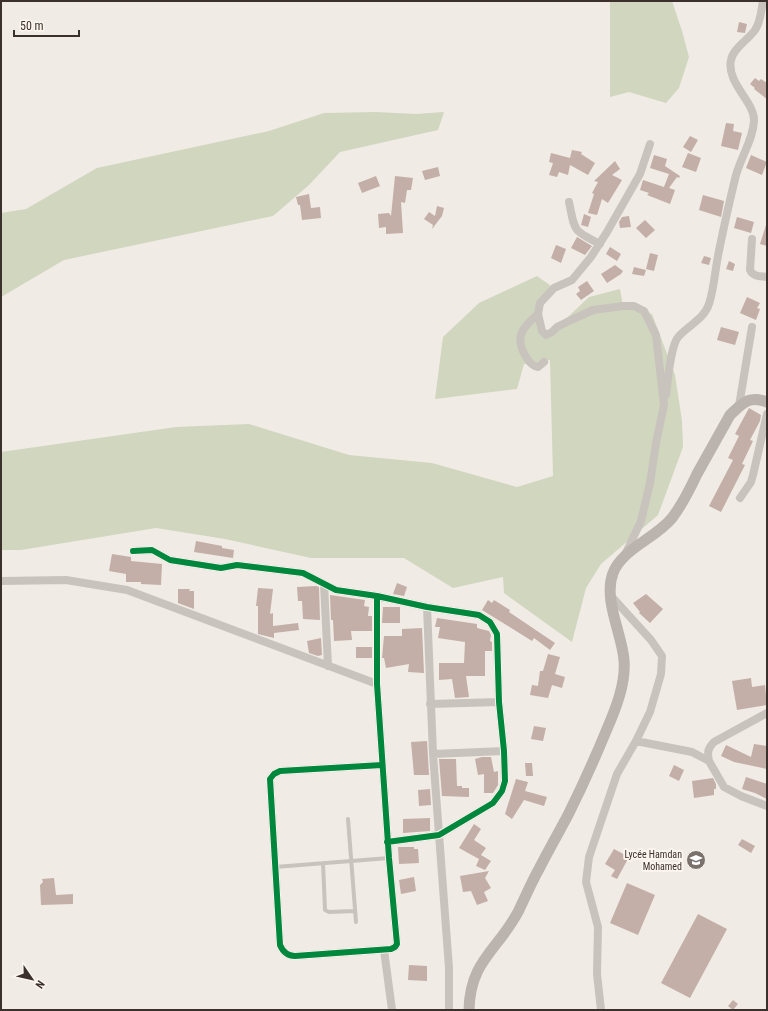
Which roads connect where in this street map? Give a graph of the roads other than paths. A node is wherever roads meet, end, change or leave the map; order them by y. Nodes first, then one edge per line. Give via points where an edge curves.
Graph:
1 (763, 1) edge
2 (650, 144) dead end
3 (569, 202) dead end
4 (752, 239) dead end
5 (600, 244) junction
6 (767, 277) edge
7 (538, 314) junction
8 (752, 327) dead end
9 (544, 362) dead end
10 (767, 402) edge
11 (664, 405) junction
12 (739, 406) junction
13 (767, 414) edge
14 (740, 498) dead end
15 (133, 551) dead end
16 (624, 557) junction
17 (1, 580) edge
18 (324, 584) junction
19 (376, 596) junction
20 (611, 596) junction
21 (427, 607) junction
22 (328, 666) junction
23 (377, 684) junction
24 (499, 702) junction
25 (430, 704) junction
26 (767, 713) edge
27 (636, 742) junction
28 (504, 750) junction
29 (433, 754) junction
30 (709, 761) junction
31 (382, 765) junction
32 (767, 806) edge
33 (348, 819) dead end
34 (439, 835) junction
35 (387, 842) junction
36 (388, 858) junction
37 (351, 861) junction
38 (323, 864) junction
39 (275, 867) junction
40 (355, 911) junction
41 (356, 922) dead end
42 (384, 950) junction
43 (392, 1010) edge
44 (449, 1010) edge
45 (470, 1010) edge
46 (601, 1010) edge

1 - 11 street via 755,30 732,55 730,62 734,81 753,113 752,133 735,177 709,304 700,318 676,340
2 - 5 street via 640,174
3 - 5 street via 576,230
4 - 6 street via 751,273
5 - 7 street via 572,280 554,288 540,303
7 - 9 street via 522,330 519,344 534,366 538,367
7 - 11 street via 542,331 546,335 569,320 593,310 634,306 644,311 656,335
8 - 12 street
10 - 12 main road via 759,399 747,400
11 - 16 street via 641,521
12 - 16 main road via 730,415 672,518
13 - 14 street via 754,475
15 - 18 street via 152,550 170,560 221,568 237,565 303,573
16 - 20 main road via 612,574
17 - 22 street via 66,580 127,590
18 - 19 street via 336,590
18 - 22 street
19 - 21 street
19 - 23 street
20 - 27 street via 662,656 661,674 650,712
20 - 45 main road via 624,660 620,693 608,727 568,814 517,913 502,938 486,955 477,970 470,996
21 - 24 street via 479,616 490,622 497,634
21 - 25 street
22 - 23 street
23 - 31 street
24 - 25 street
24 - 28 street
25 - 29 street
26 - 30 street via 714,742 709,747
27 - 30 street via 692,752
27 - 46 street via 617,774 590,857 586,882 598,927 597,974
28 - 29 street
28 - 34 street via 504,786 497,800
29 - 34 street
30 - 32 street via 724,788
31 - 35 street
31 - 39 street via 280,771 274,774 270,783
33 - 37 lane
34 - 35 street
34 - 44 street via 449,968
35 - 36 street
36 - 37 lane
36 - 42 street via 398,942 394,948
37 - 38 lane
37 - 40 lane
38 - 39 lane
38 - 40 lane via 325,910
39 - 42 street via 280,945 285,953 295,956
40 - 41 lane
42 - 43 street

